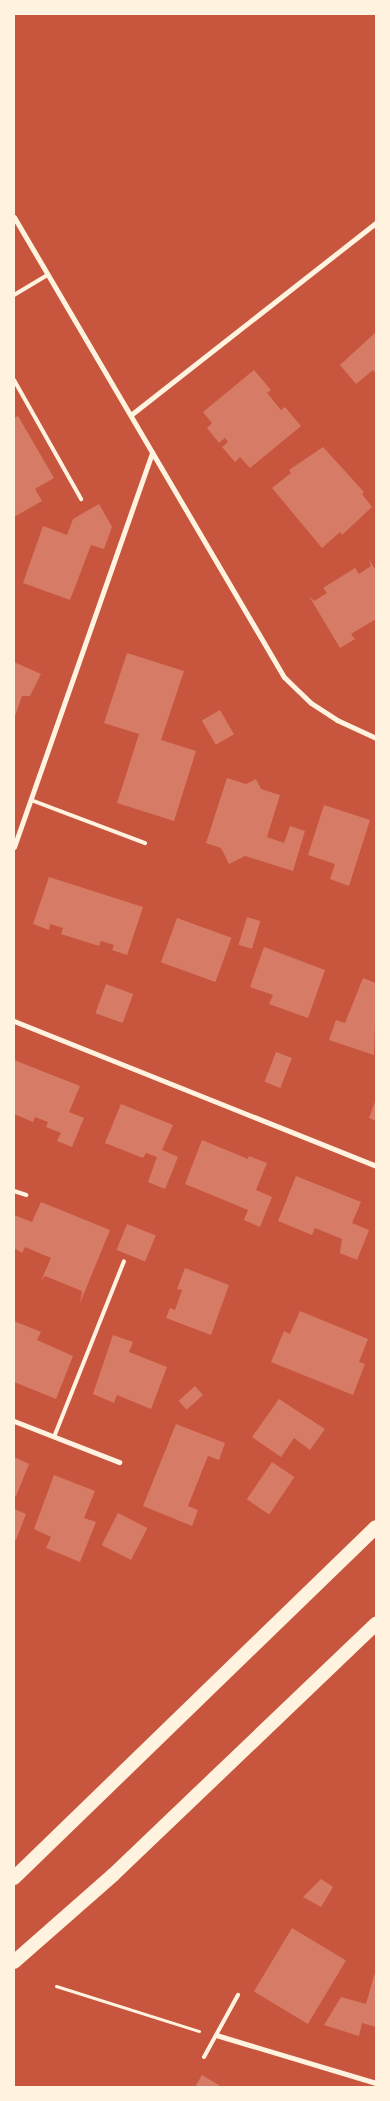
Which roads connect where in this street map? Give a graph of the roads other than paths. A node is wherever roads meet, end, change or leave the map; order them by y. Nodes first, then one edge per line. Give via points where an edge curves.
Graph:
1 (14, 217) edge
2 (376, 223) edge
3 (47, 275) junction
4 (14, 295) edge
5 (14, 380) edge
6 (132, 414) junction
7 (152, 452) junction
8 (80, 499) dead end
9 (376, 738) edge
10 (31, 800) junction
11 (145, 843) dead end
12 (14, 845) edge
13 (14, 1021) edge
14 (376, 1166) edge
15 (14, 1191) edge
16 (26, 1195) dead end
17 (124, 1261) dead end
18 (14, 1421) edge
19 (54, 1437) junction
20 (119, 1462) dead end
21 (376, 1528) edge
22 (376, 1624) edge
23 (14, 1878) edge
24 (14, 1962) edge
25 (238, 1995) dead end
26 (216, 2035) junction
27 (204, 2057) dead end
28 (376, 2083) edge

1 - 3 street
2 - 6 street
3 - 4 lane
3 - 6 street
5 - 8 lane
6 - 7 street
7 - 9 street via 284,677 311,703 337,720
7 - 10 street
10 - 11 lane
10 - 12 street
13 - 14 street
15 - 16 lane
17 - 19 lane
18 - 19 street
19 - 20 street
21 - 23 highway
22 - 24 highway via 113,1875
25 - 26 lane
26 - 27 lane
26 - 28 street

